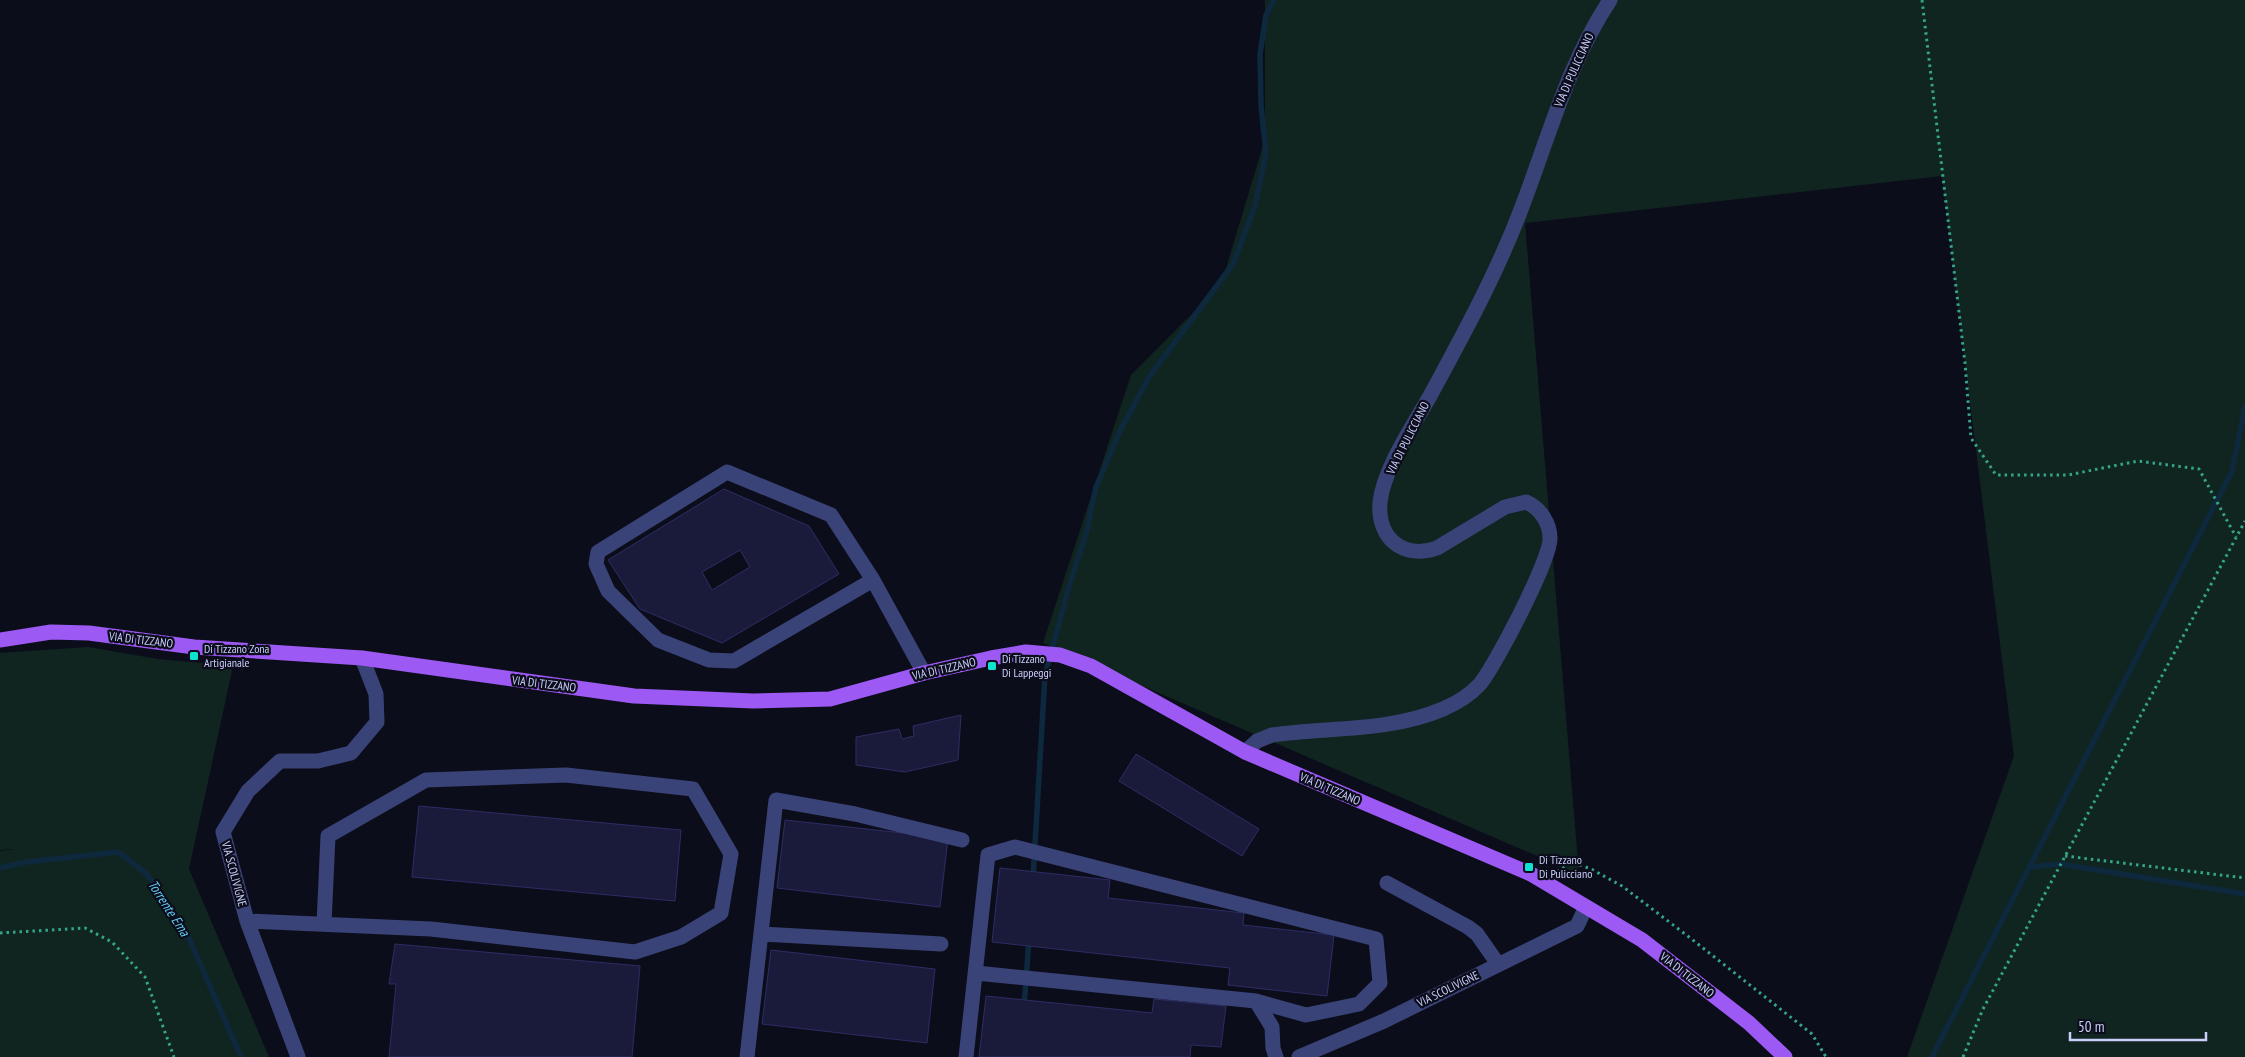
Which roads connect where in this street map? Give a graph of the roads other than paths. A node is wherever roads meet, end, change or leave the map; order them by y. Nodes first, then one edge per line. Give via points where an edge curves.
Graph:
1 (1610, 0) edge
2 (873, 580) junction
3 (0, 640) edge
4 (362, 658) junction
5 (924, 673) junction
6 (1245, 752) junction
7 (962, 840) dead end
8 (1387, 884) dead end
9 (1586, 907) junction
10 (247, 921) junction
11 (324, 924) junction
12 (761, 934) junction
13 (941, 944) dead end
14 (1498, 964) junction
15 (976, 973) junction
16 (1256, 1000) junction
17 (298, 1057) edge
18 (747, 1057) edge
19 (966, 1057) edge
20 (1276, 1057) edge
21 (1298, 1057) edge
22 (1785, 1057) edge

1 - 6 street, VIA DI PULICCIANO via 1562,94 1513,230 1454,352 1389,473 1380,500 1382,523 1391,540 1403,550 1413,553 1437,548 1505,507 1526,502 1538,510 1549,530 1544,563 1493,667 1461,700 1403,722 1272,735 1257,741
2 - 2 street via 831,515 726,472 598,552 596,564 608,591 658,640 709,660 734,662
2 - 5 street
3 - 4 main road, VIA DI TIZZANO via 52,632 89,633 194,647
4 - 5 main road, VIA DI TIZZANO via 634,696 753,701 830,699
4 - 10 street, VIA SCOLIVIGNE via 376,694 377,722 351,753 318,761 280,761 248,791 223,832
5 - 6 main road, VIA DI TIZZANO via 1026,652 1060,654 1091,666
6 - 9 main road, VIA DI TIZZANO via 1464,843 1530,874
7 - 12 street via 855,814 776,800
8 - 14 street via 1468,927 1477,934
9 - 14 street, VIA SCOLIVIGNE via 1577,926
9 - 22 main road, VIA DI TIZZANO via 1642,940 1749,1023
10 - 11 street
10 - 17 street, VIA SCOLIVIGNE
11 - 11 street via 431,929 635,952 680,937 721,913 730,854 693,789 566,776 426,780 328,836
12 - 13 street
12 - 18 street
14 - 21 street, VIA SCOLIVIGNE via 1384,1021
15 - 16 street
15 - 16 street via 988,855 1015,847 1376,940 1380,984 1359,1004 1306,1015
15 - 19 street
16 - 20 street via 1272,1027

